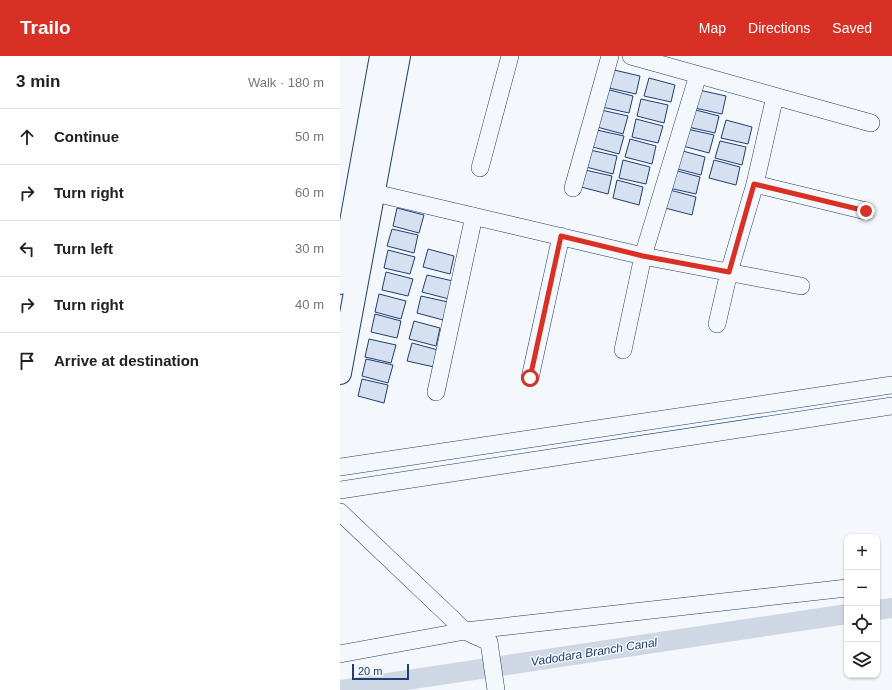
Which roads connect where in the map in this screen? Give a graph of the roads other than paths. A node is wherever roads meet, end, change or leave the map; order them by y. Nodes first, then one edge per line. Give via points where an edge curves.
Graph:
1 (381, 56) edge
2 (398, 56) edge
3 (510, 56) edge
4 (610, 56) edge
5 (631, 56) edge
6 (698, 75) junction
7 (775, 96) junction
8 (871, 123) dead end
9 (480, 168) dead end
10 (754, 184) junction
11 (573, 188) dead end
12 (366, 191) junction
13 (866, 211) dead end
14 (474, 216) junction
15 (561, 236) junction
16 (643, 256) junction
17 (729, 272) junction
18 (340, 283) edge
19 (801, 286) dead end
20 (717, 324) dead end
21 (623, 350) dead end
22 (340, 373) edge
23 (530, 378) dead end
24 (892, 385) edge
25 (436, 392) dead end
26 (892, 406) edge
27 (340, 467) edge
28 (340, 490) edge
29 (340, 512) edge
30 (844, 588) edge
31 (465, 631) junction
32 (340, 654) edge
33 (496, 690) edge

1 - 12 street
2 - 12 street
3 - 9 street
4 - 11 street
5 - 6 street
6 - 7 street
6 - 16 street
7 - 8 street
7 - 10 street
10 - 13 street
10 - 17 street
12 - 14 street
12 - 18 street
12 - 22 street
14 - 15 street
14 - 25 street
15 - 16 street
15 - 23 street
16 - 17 street
16 - 21 street
17 - 19 street
17 - 20 street
24 - 27 street
26 - 28 street
29 - 31 street
30 - 31 street
31 - 32 street
31 - 33 street via 489,642

